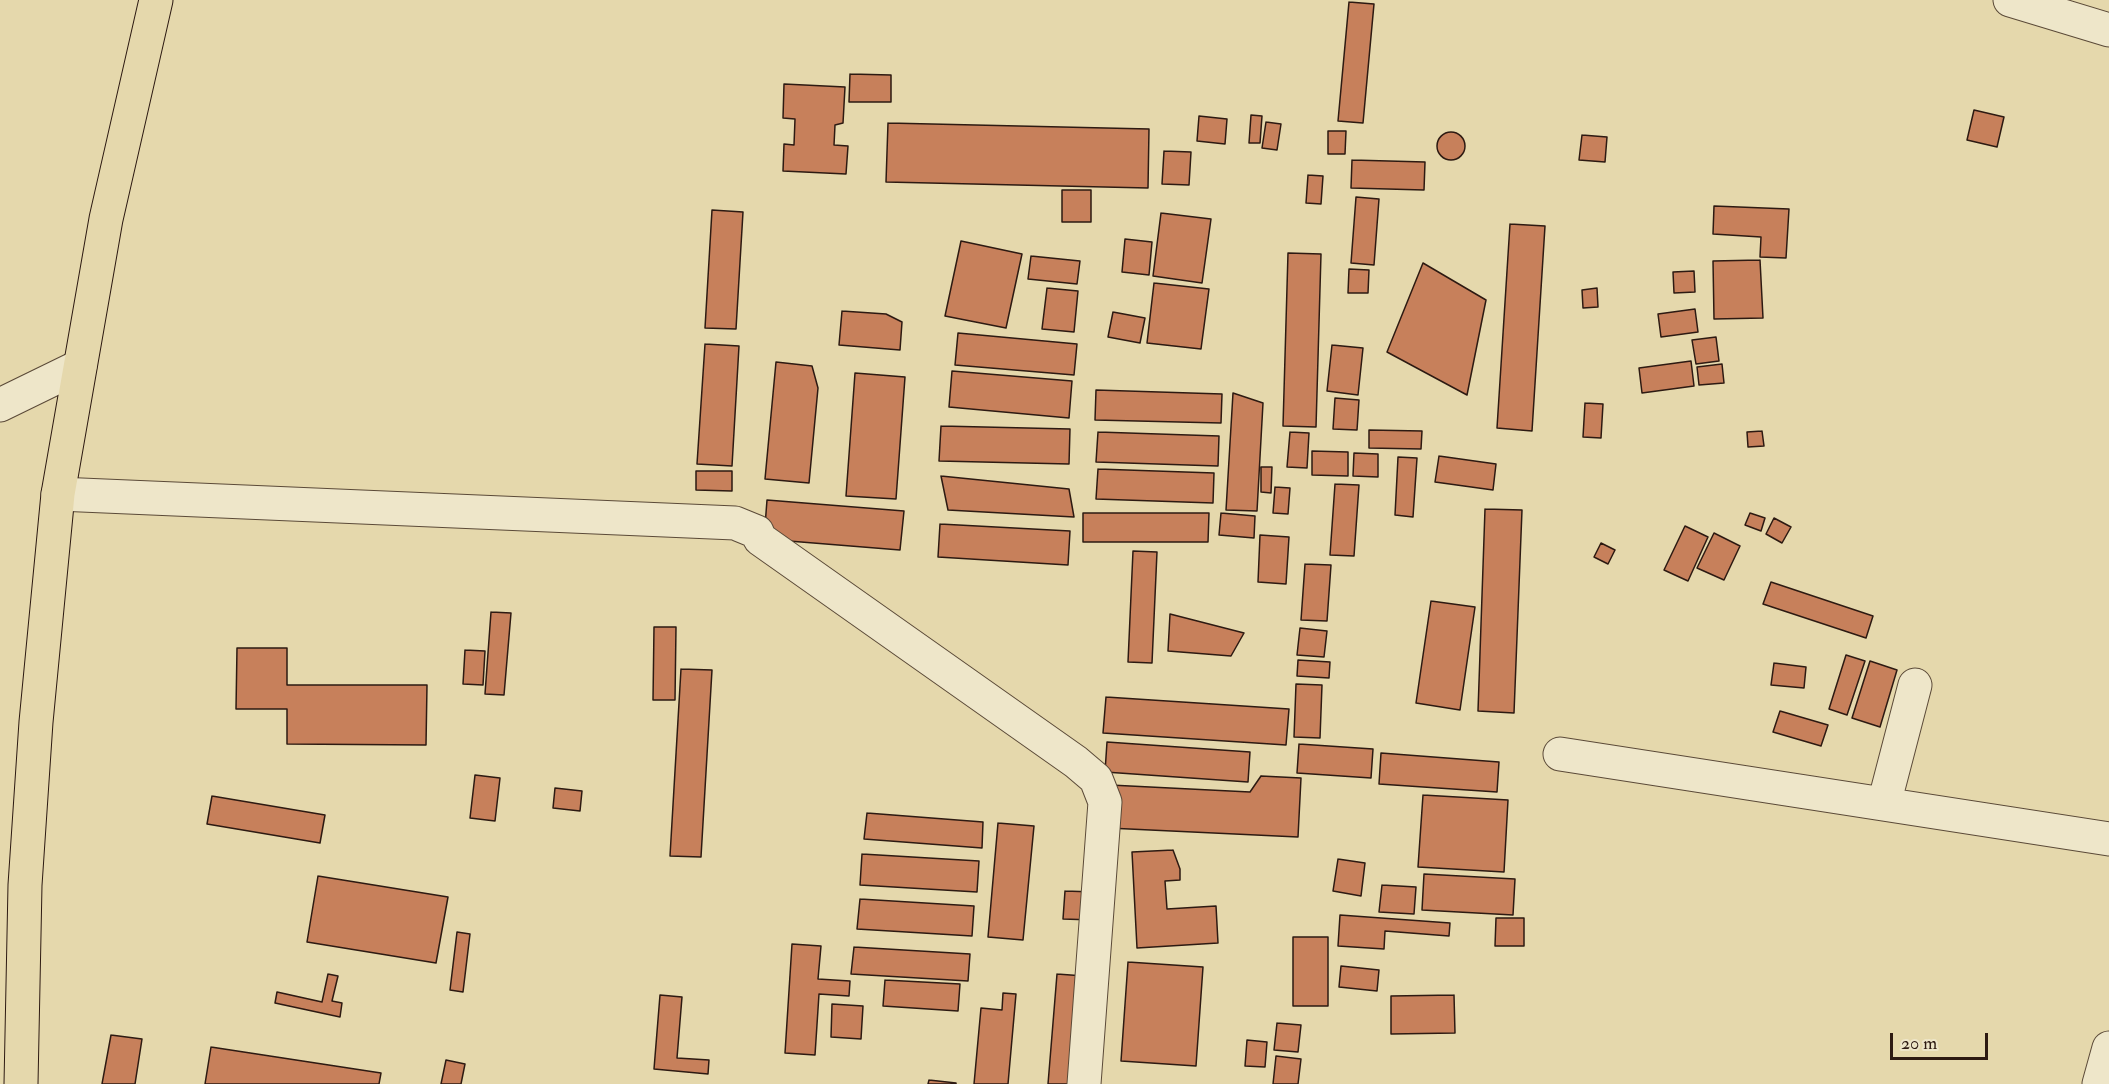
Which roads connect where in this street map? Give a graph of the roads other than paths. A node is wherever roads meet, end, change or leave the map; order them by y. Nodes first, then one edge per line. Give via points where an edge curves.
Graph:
1 (156, 0) edge
2 (2010, 0) edge
3 (2109, 30) edge
4 (80, 366) junction
5 (0, 405) edge
6 (58, 494) junction
7 (1915, 685) dead end
8 (1560, 754) dead end
9 (1884, 804) junction
10 (2109, 839) edge
11 (2109, 1048) edge
12 (21, 1084) edge
13 (1084, 1084) edge
14 (2099, 1084) edge

1 - 4 main road via 106,219
2 - 3 street
4 - 5 street
4 - 6 main road
6 - 12 main road via 25,885
6 - 13 street via 735,523 756,532 760,539 1096,779 1105,802
7 - 9 street
8 - 9 street
9 - 10 street
11 - 14 street

